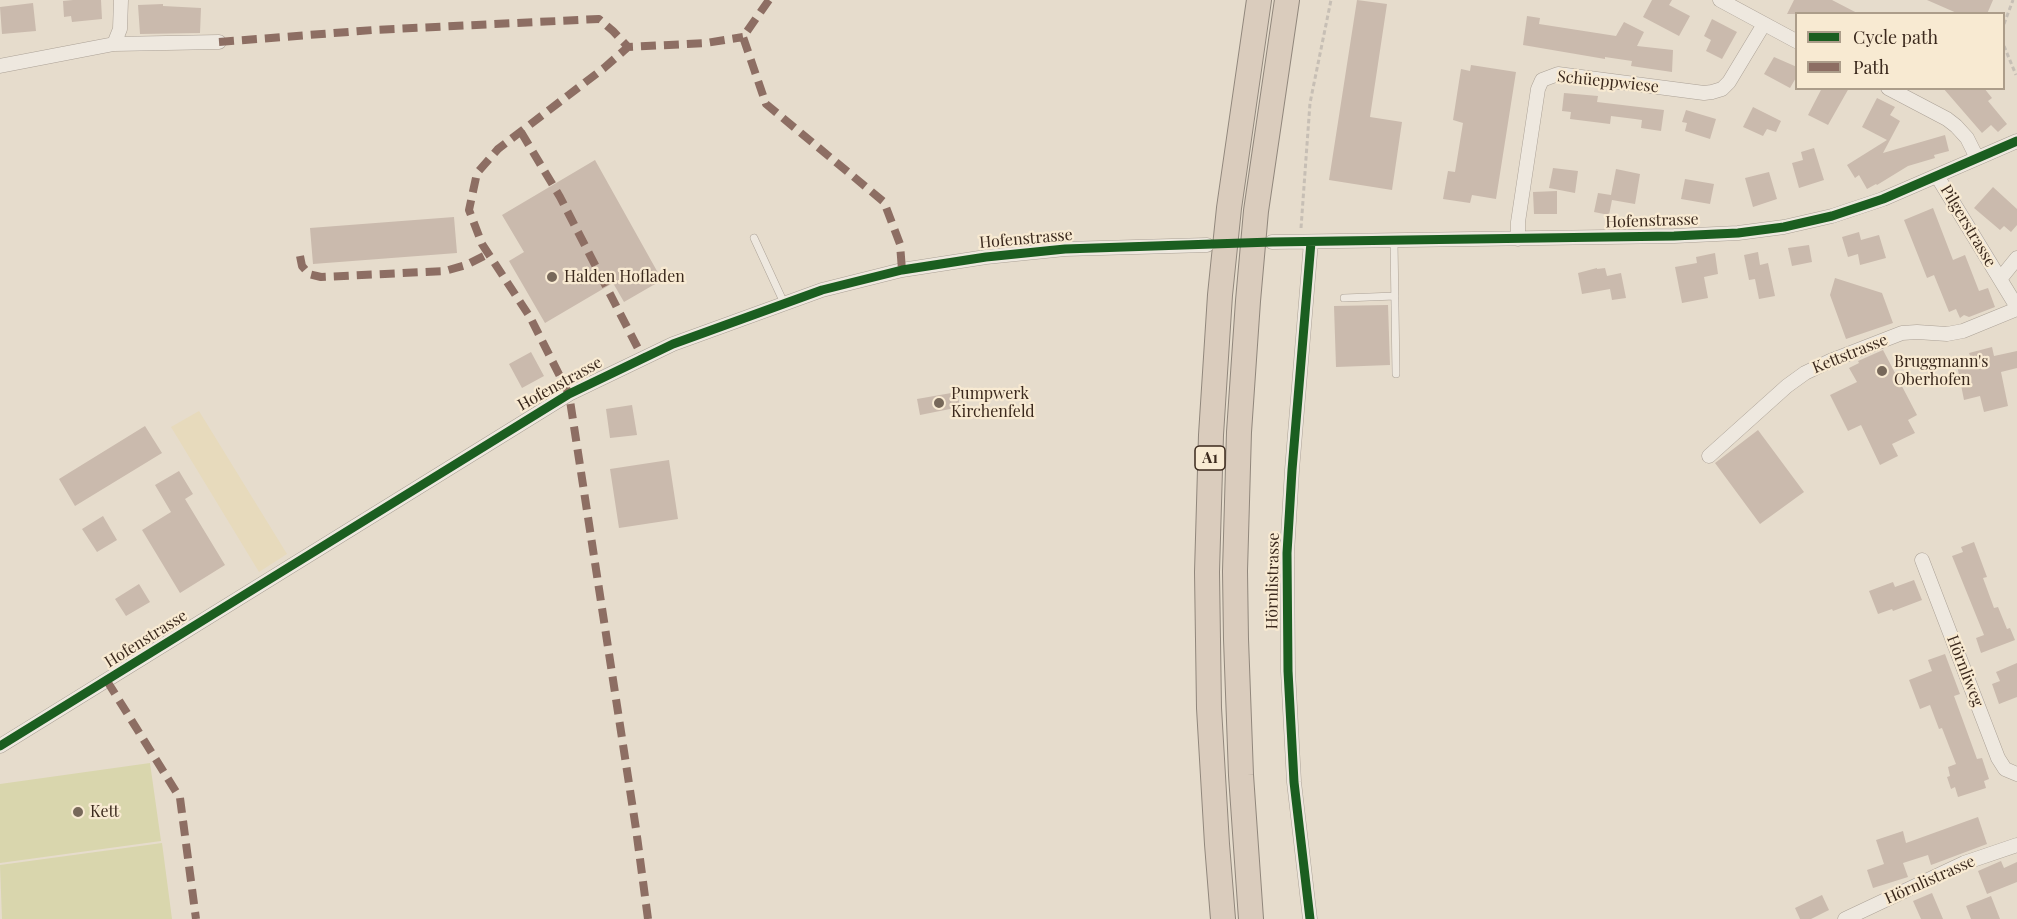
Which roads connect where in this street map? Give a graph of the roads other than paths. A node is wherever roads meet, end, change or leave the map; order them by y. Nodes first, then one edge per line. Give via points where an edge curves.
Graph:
1 (121, 0) edge
2 (1259, 0) edge
3 (1287, 0) edge
4 (1720, 0) edge
5 (1764, 24) junction
6 (1795, 40) edge
7 (219, 42) dead end
8 (114, 44) junction
9 (0, 66) edge
10 (1892, 90) edge
11 (2017, 141) edge
12 (1977, 158) junction
13 (1937, 176) junction
14 (754, 238) dead end
15 (1518, 239) junction
16 (1272, 242) dead end
17 (1306, 242) junction
18 (1394, 242) junction
19 (1207, 245) dead end
20 (2017, 258) edge
21 (2000, 279) junction
22 (1395, 296) junction
23 (1344, 298) dead end
24 (784, 303) junction
25 (2017, 308) edge
26 (1396, 374) dead end
27 (1709, 456) dead end
28 (1922, 560) dead end
29 (0, 746) edge
30 (2017, 774) edge
31 (2017, 845) edge
32 (1223, 919) edge
33 (1251, 919) edge
34 (1310, 919) edge
35 (1845, 919) edge

1 - 8 street via 120,29
2 - 32 highway, A1 via 1229,208 1211,435 1209,697
3 - 33 highway, A1 via 1256,211 1238,455 1238,707
4 - 5 street
5 - 6 street
5 - 15 street, Schüeppwiese via 1729,82 1712,92 1558,74 1542,80 1524,177
7 - 8 street
8 - 9 street
10 - 12 street via 1956,126
11 - 12 street, Hofenstrasse
12 - 13 street, Hofenstrasse
13 - 15 street, Hofenstrasse via 1883,199 1784,227 1685,236
13 - 21 street, Pilgerstrasse
14 - 24 lane
15 - 18 street, Hofenstrasse
16 - 17 street, Hofenstrasse
17 - 18 street, Hofenstrasse
17 - 34 street, Hörnlistrasse via 1287,553 1294,782
18 - 22 lane
19 - 24 street, Hofenstrasse via 1065,249 946,262 822,290
20 - 21 street
21 - 25 street, Pilgerstrasse
22 - 23 lane
22 - 26 lane
24 - 29 street, Hofenstrasse via 673,344 569,394
25 - 27 street, Kettstrasse via 1963,331 1902,333 1805,373
28 - 30 street, Hörnliweg via 1998,758 2005,769
31 - 35 street, Hörnlistrasse via 1964,863

